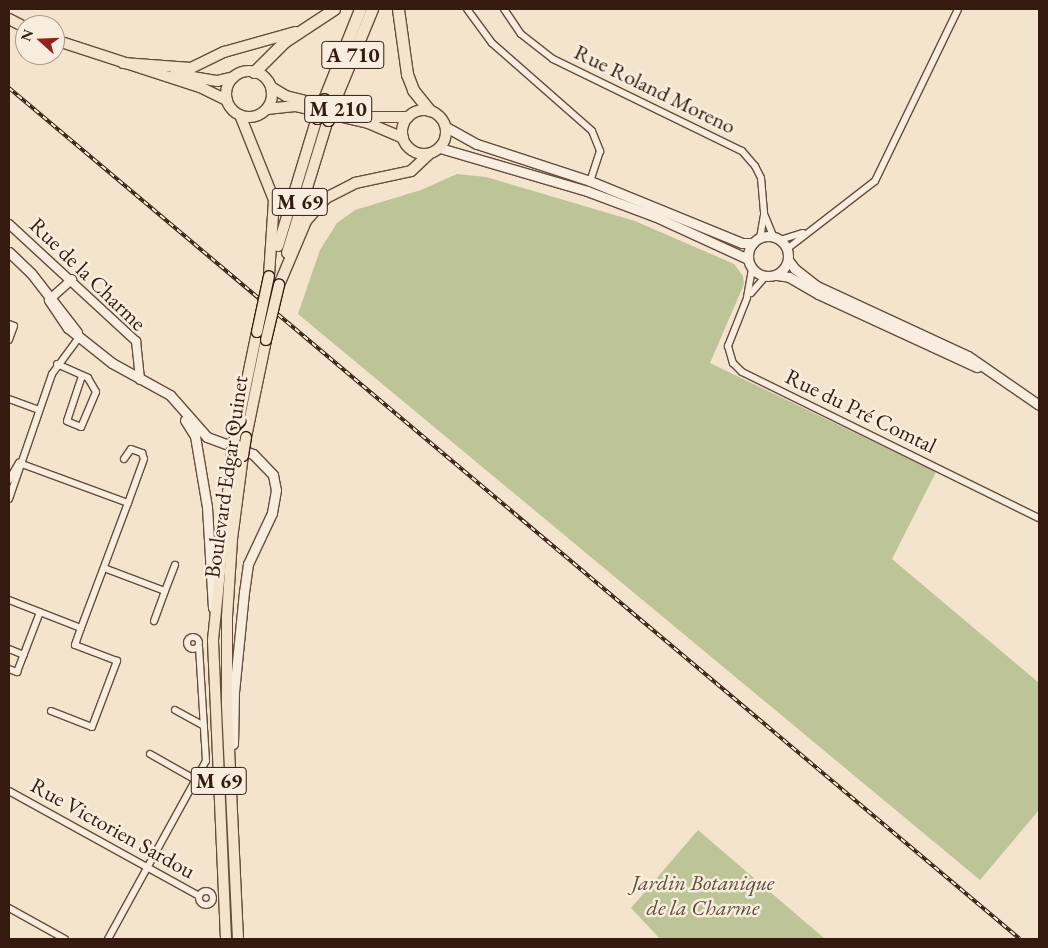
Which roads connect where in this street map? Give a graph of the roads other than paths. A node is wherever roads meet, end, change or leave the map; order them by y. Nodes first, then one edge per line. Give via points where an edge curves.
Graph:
1 (334, 9) edge
2 (360, 9) edge
3 (372, 9) edge
4 (398, 9) edge
5 (467, 9) edge
6 (504, 9) edge
7 (958, 9) edge
8 (310, 27) junction
9 (65, 43) edge
10 (123, 63) junction
11 (254, 72) junction
12 (234, 77) junction
13 (271, 87) junction
14 (227, 100) junction
15 (329, 100) junction
16 (267, 109) junction
17 (429, 110) junction
18 (240, 115) junction
19 (408, 117) junction
20 (322, 119) junction
21 (446, 127) junction
22 (402, 138) junction
23 (440, 148) junction
24 (429, 154) junction
25 (590, 182) junction
26 (764, 215) junction
27 (9, 224) edge
28 (806, 231) junction
29 (777, 238) junction
30 (756, 240) junction
31 (787, 248) junction
32 (9, 252) edge
33 (748, 259) junction
34 (788, 260) junction
35 (752, 270) junction
36 (777, 275) junction
37 (269, 276) junction
38 (765, 277) junction
39 (72, 279) junction
40 (279, 285) junction
41 (747, 298) junction
42 (49, 300) junction
43 (9, 324) edge
44 (80, 336) junction
45 (9, 340) edge
46 (57, 364) junction
47 (82, 376) junction
48 (1000, 377) junction
49 (140, 380) junction
50 (158, 390) junction
51 (9, 399) edge
52 (1039, 405) edge
53 (39, 410) junction
54 (124, 459) dead end
55 (19, 463) junction
56 (9, 480) edge
57 (9, 499) edge
58 (128, 503) junction
59 (1039, 518) edge
60 (175, 565) dead end
61 (104, 568) junction
62 (165, 591) junction
63 (9, 600) edge
64 (40, 612) junction
65 (154, 621) dead end
66 (214, 623) junction
67 (81, 628) junction
68 (199, 647) dead end
69 (9, 649) edge
70 (24, 654) junction
71 (9, 668) edge
72 (175, 710) dead end
73 (51, 711) dead end
74 (204, 726) junction
75 (150, 754) dead end
76 (196, 780) junction
77 (9, 791) edge
78 (231, 795) junction
79 (146, 867) junction
80 (200, 896) dead end
81 (9, 908) edge
82 (65, 939) edge
83 (108, 939) edge
84 (226, 939) edge
85 (238, 939) edge

1 - 8 highway
2 - 15 highway, A 710
3 - 15 highway, A 710
4 - 17 highway via 407,74 413,90
5 - 25 street via 492,43 592,132 600,151
6 - 26 street, Rue Roland Moreno via 521,34 553,59 742,151 756,166 761,178
7 - 28 street via 875,181
8 - 10 main road via 224,52 191,68
8 - 11 highway via 278,47
9 - 10 main road
10 - 12 main road via 201,79 217,81
10 - 14 main road
11 - 12 main road
11 - 13 main road
12 - 14 main road via 228,88
13 - 16 main road
13 - 19 main road, M 210 via 286,96 370,117
14 - 18 main road
15 - 20 highway, A 710, bridge
16 - 18 main road via 254,117
16 - 22 main road, M 210 via 295,106 368,123
17 - 19 main road via 414,112
17 - 21 main road via 440,116
18 - 37 main road via 274,200
19 - 22 main road
20 - 37 main road, M 69
20 - 40 main road, Boulevard Edgar Quinet / M 69
21 - 23 main road via 447,135
21 - 25 main road via 477,144
22 - 24 main road via 416,153
23 - 24 main road
23 - 33 main road via 586,191 654,216
24 - 40 main road via 411,171 355,183 326,198 306,221
25 - 30 main road via 742,243
26 - 29 street
26 - 30 street
27 - 39 street, Rue de la Charme
28 - 29 street
28 - 31 street
29 - 30 main road
29 - 31 main road
30 - 33 main road
31 - 34 main road
32 - 42 main road via 31,273
33 - 35 main road
34 - 36 main road
34 - 48 main road via 817,286 968,356
35 - 38 main road
35 - 41 street, Rue du Pré Comtal
36 - 38 main road
36 - 48 main road via 789,277 818,294
37 - 66 main road, Boulevard Edgar Quinet / M 69, bridge via 232,453
38 - 41 street, Rue du Pré Comtal
39 - 42 street
39 - 49 street, Rue de la Charme via 136,341
40 - 78 main road, Boulevard Edgar Quinet / M 69, bridge via 246,437 228,583 226,704
41 - 59 street, Rue du Pré Comtal via 728,346 733,363 742,372
42 - 44 main road via 67,317
43 - 45 street via 14,326
44 - 46 street
44 - 49 main road via 112,363
46 - 47 street
46 - 53 street
47 - 47 street via 91,382 96,392 81,427 67,421
48 - 52 main road
49 - 50 main road
50 - 66 main road via 180,412 195,436 210,534
50 - 78 main road via 170,395 207,437 258,457 276,482 272,513 248,564 234,692
51 - 53 street
53 - 55 street
54 - 58 street via 131,449 142,452 144,459
55 - 56 street
55 - 57 street
55 - 58 street
58 - 61 street
60 - 62 street
61 - 62 street
61 - 67 street
62 - 65 street
63 - 64 street
64 - 67 street
64 - 70 street
66 - 84 main road, Boulevard Edgar Quinet / M 69
67 - 73 street via 75,645 117,661 92,727
68 - 74 street
69 - 70 street
70 - 71 street via 18,672
72 - 74 street
74 - 76 street via 206,761
75 - 76 street
76 - 79 street
77 - 79 street, Rue Victorien Sardou
78 - 85 main road, Boulevard Edgar Quinet / M 69
79 - 80 street, Rue Victorien Sardou
79 - 83 street
81 - 82 street

